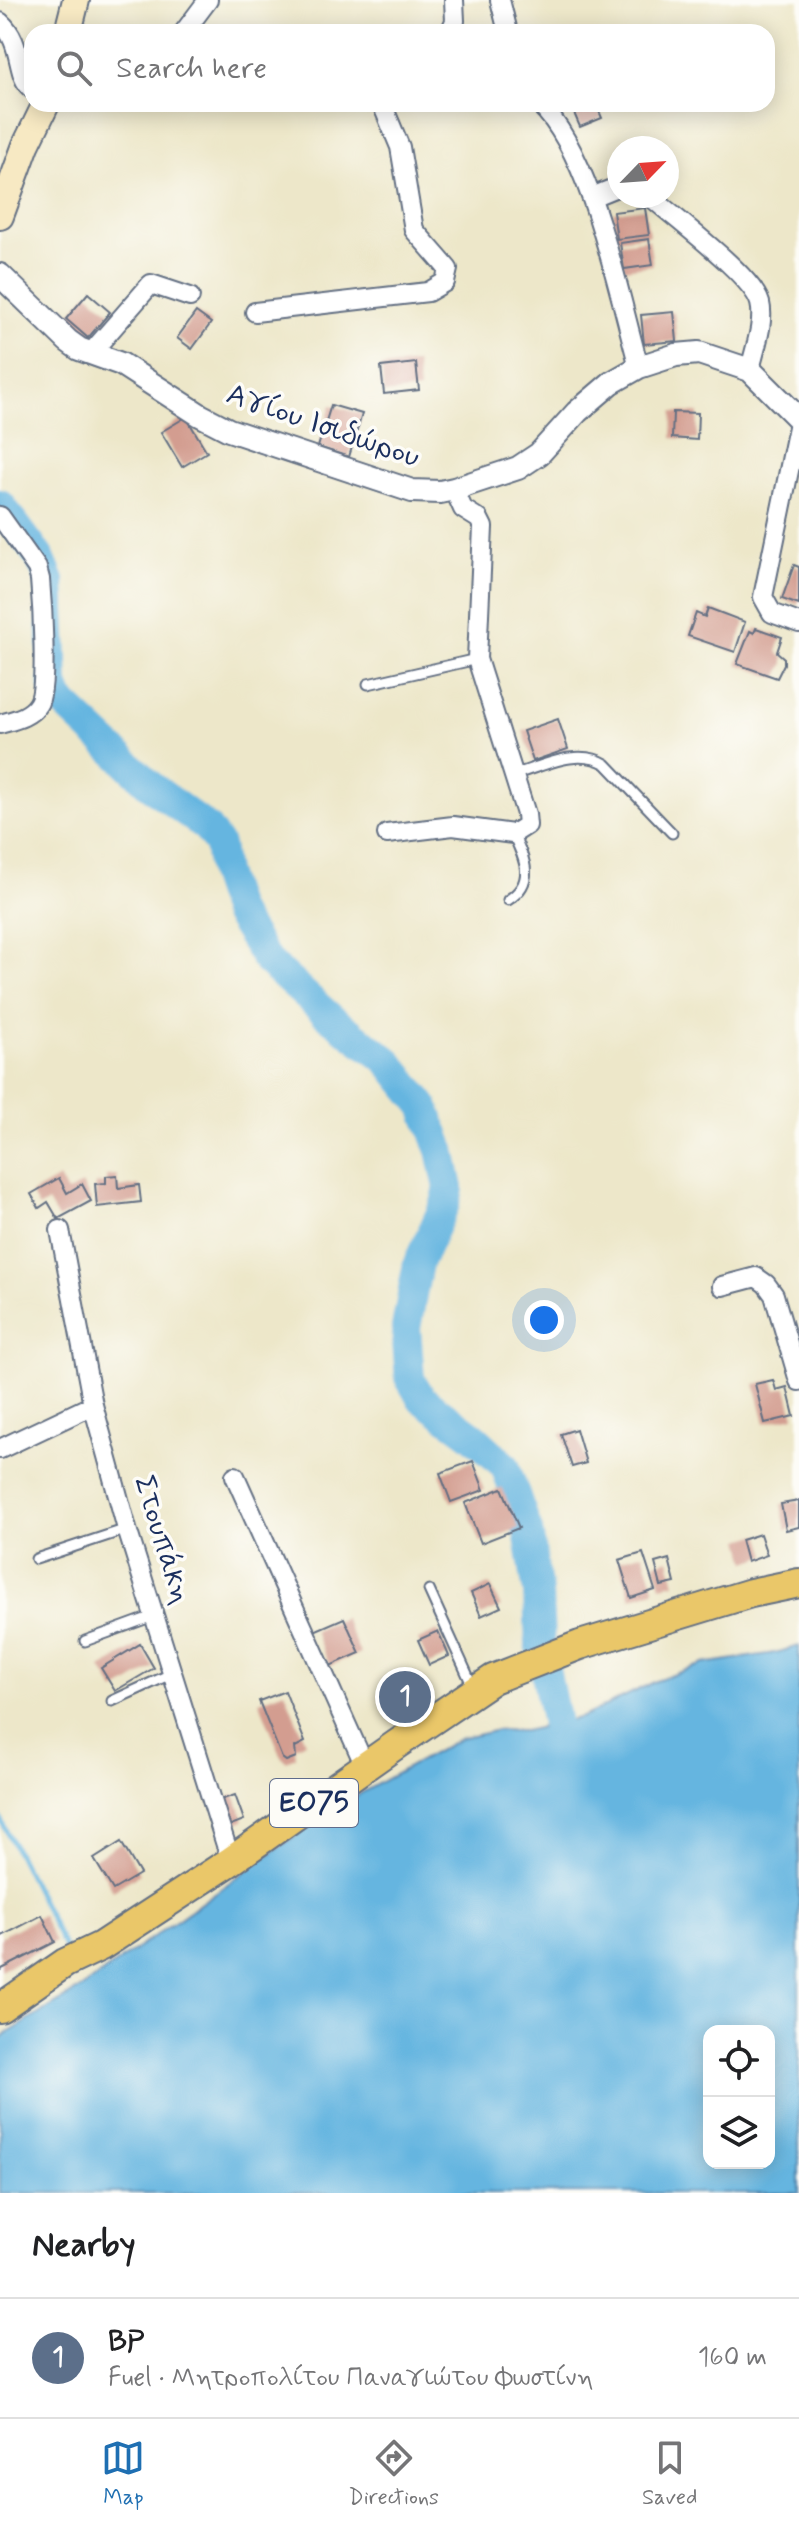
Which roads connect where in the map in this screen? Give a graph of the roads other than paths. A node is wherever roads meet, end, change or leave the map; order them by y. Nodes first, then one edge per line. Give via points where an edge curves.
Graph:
1 (76, 0) edge
2 (208, 0) edge
3 (454, 0) edge
4 (500, 0) edge
5 (0, 22) edge
6 (70, 24) edge
7 (190, 24) edge
8 (454, 24) edge
9 (506, 24) edge
10 (24, 81) edge
11 (42, 112) edge
12 (385, 112) edge
13 (546, 112) edge
14 (607, 191) edge
15 (592, 197) junction
16 (664, 208) edge
17 (0, 216) edge
18 (0, 275) edge
19 (190, 297) dead end
20 (255, 312) dead end
21 (90, 354) junction
22 (639, 367) junction
23 (750, 370) junction
24 (799, 420) edge
25 (454, 489) junction
26 (0, 516) edge
27 (799, 623) edge
28 (477, 659) junction
29 (368, 684) dead end
30 (0, 724) edge
31 (513, 775) junction
32 (672, 833) dead end
33 (387, 834) dead end
34 (513, 834) junction
35 (508, 900) dead end
36 (60, 1230) dead end
37 (722, 1286) dead end
38 (799, 1381) edge
39 (93, 1405) junction
40 (0, 1449) edge
41 (235, 1476) dead end
42 (127, 1529) junction
43 (36, 1559) dead end
44 (799, 1583) edge
45 (429, 1590) dead end
46 (156, 1615) junction
47 (85, 1641) dead end
48 (173, 1673) junction
49 (474, 1690) junction
50 (112, 1701) dead end
51 (365, 1766) junction
52 (231, 1861) junction
53 (101, 1946) junction
54 (0, 2008) edge
55 (0, 2024) edge

1 - 6 main road
2 - 7 street
3 - 8 street
4 - 9 street
5 - 10 street via 13,36
11 - 17 main road
12 - 20 street via 400,147 410,221 446,264 445,282 428,292
13 - 15 street
14 - 15 street
15 - 22 street
16 - 23 street via 753,289 761,314
18 - 21 street, Αγίου Ισιδώρου via 68,341
19 - 21 street via 151,284
21 - 25 street, Αγίου Ισιδώρου via 121,364 229,430 392,486 426,492
22 - 23 street, Αγίου Ισιδώρου via 699,353
22 - 25 street, Αγίου Ισιδώρου via 592,398 530,461
23 - 24 street, Αγίου Ισιδώρου
24 - 27 street via 763,597 772,613
25 - 28 street via 463,509 483,527
26 - 30 street via 40,579 43,681 41,699 32,711
28 - 29 lane
28 - 31 street
31 - 32 lane via 593,756
31 - 34 street via 527,825
33 - 34 street via 453,826
34 - 35 lane via 526,879 522,891
36 - 39 street, Στουπάκη
37 - 38 street via 756,1277 766,1284 774,1295
39 - 40 street
39 - 42 street, Στουπάκη
41 - 51 street
42 - 43 lane
42 - 46 street, Στουπάκη
44 - 49 main road, ΕΟ75 via 567,1649
45 - 49 lane
46 - 47 lane
46 - 48 street, Στουπάκη
48 - 50 lane
48 - 52 street, Στουπάκη
49 - 51 main road, ΕΟ75
51 - 52 main road, ΕΟ75
52 - 53 main road, ΕΟ75
53 - 54 main road, ΕΟ75 via 65,1963
53 - 55 main road, ΕΟ75 via 80,1969

